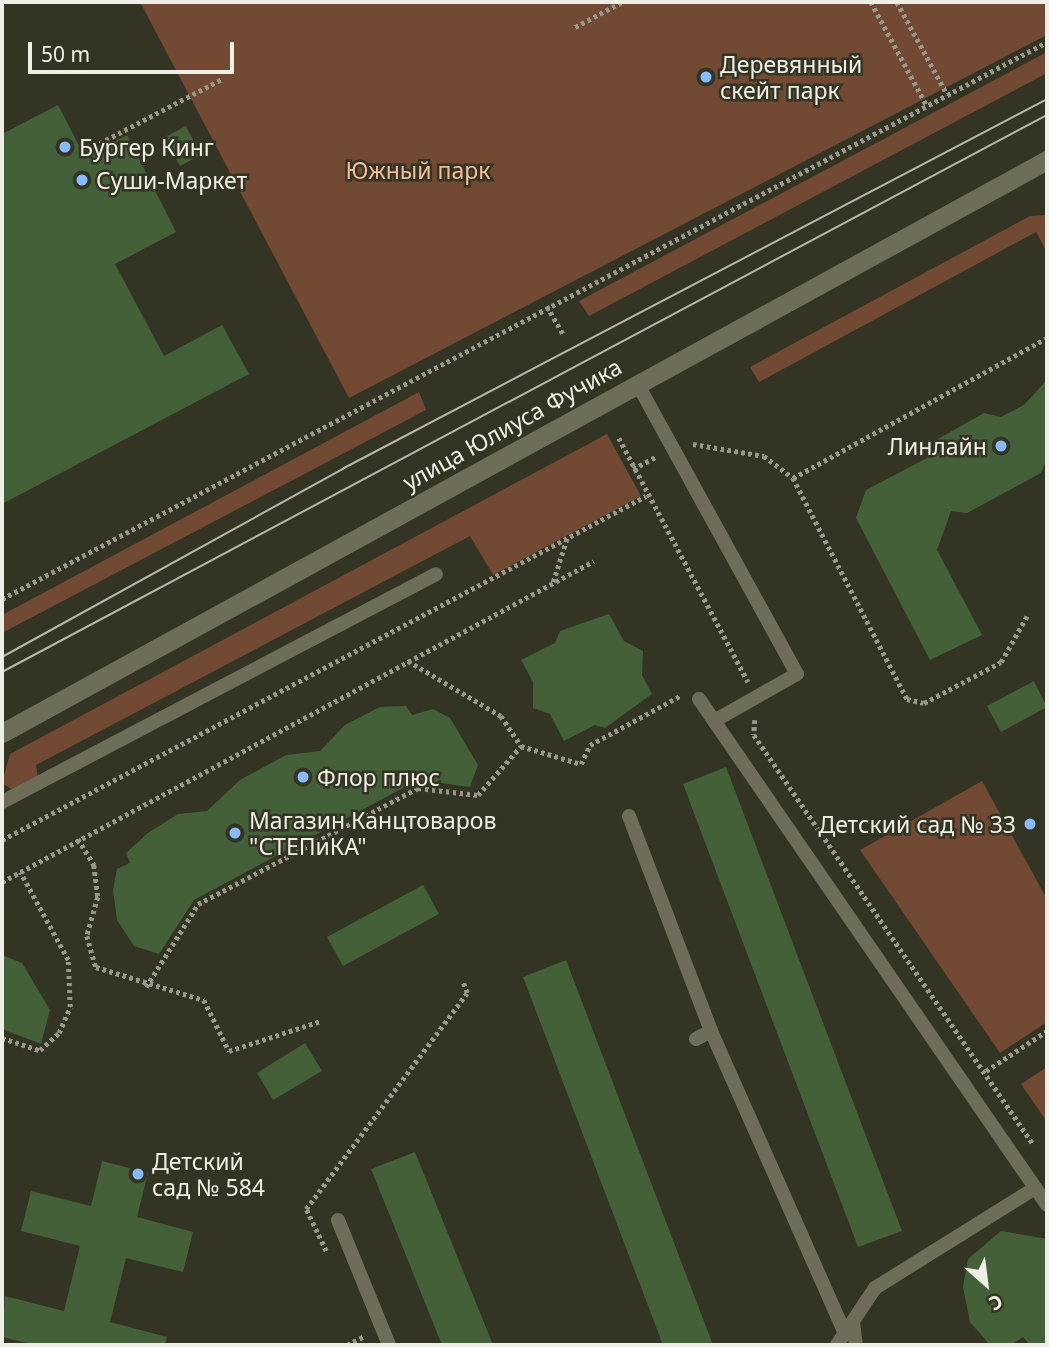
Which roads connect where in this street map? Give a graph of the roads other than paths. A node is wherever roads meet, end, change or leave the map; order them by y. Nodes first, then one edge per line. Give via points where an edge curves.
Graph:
1 (1047, 160) edge
2 (637, 383) junction
3 (436, 574) dead end
4 (696, 694) road end
5 (714, 721) junction
6 (2, 733) edge
7 (2, 802) edge
8 (629, 816) dead end
9 (711, 1031) junction
10 (696, 1039) dead end
11 (1035, 1188) junction
12 (1047, 1205) edge
13 (338, 1220) dead end
14 (845, 1334) edge
15 (389, 1345) edge
16 (856, 1345) edge

1 - 2 street, улица Юлиуса Фучика
2 - 5 lane via 797,674
2 - 6 street, улица Юлиуса Фучика
3 - 7 lane
4 - 5 lane
5 - 11 lane
8 - 9 lane
9 - 10 lane
9 - 14 lane
11 - 12 lane
11 - 14 lane via 875,1288
13 - 15 lane
14 - 16 lane

